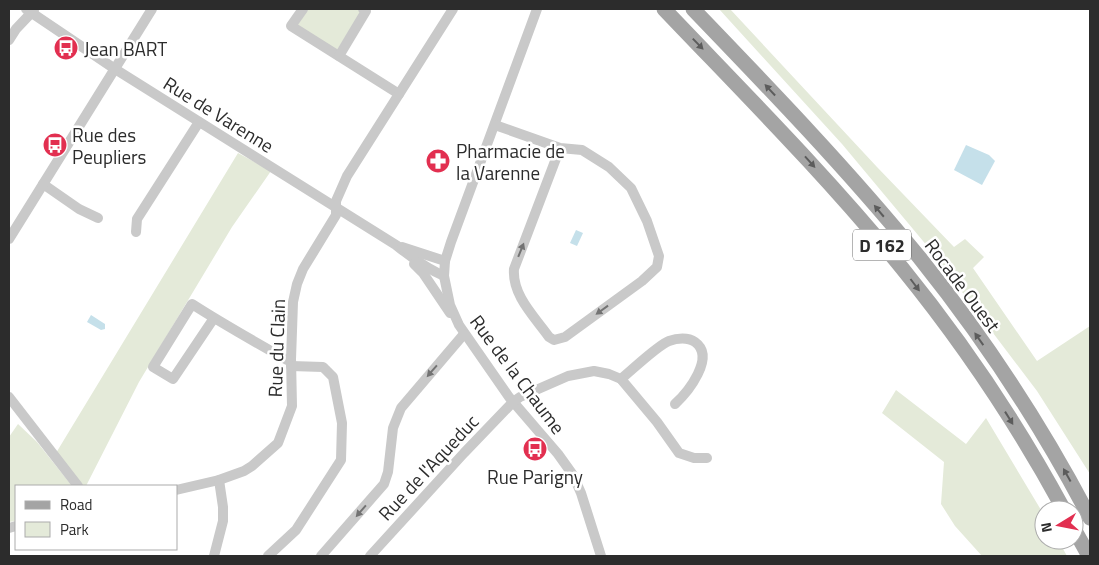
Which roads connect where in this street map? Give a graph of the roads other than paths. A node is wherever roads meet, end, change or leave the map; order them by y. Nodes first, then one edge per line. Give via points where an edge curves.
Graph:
1 (152, 9) edge
2 (303, 9) edge
3 (363, 9) edge
4 (453, 9) edge
5 (537, 9) edge
6 (664, 9) edge
7 (692, 9) edge
8 (31, 10) edge
9 (9, 40) edge
10 (339, 56) junction
11 (115, 69) junction
12 (399, 94) junction
13 (199, 122) junction
14 (494, 125) junction
15 (560, 148) junction
16 (43, 184) junction
17 (336, 208) junction
18 (98, 218) dead end
19 (136, 232) dead end
20 (9, 239) edge
21 (396, 245) junction
22 (445, 261) junction
23 (444, 276) junction
24 (214, 318) junction
25 (461, 330) junction
26 (291, 363) junction
27 (621, 379) junction
28 (9, 397) edge
29 (513, 402) junction
30 (675, 404) dead end
31 (707, 458) dead end
32 (219, 480) junction
33 (77, 485) edge
34 (178, 490) edge
35 (1059, 500) edge
36 (1090, 518) edge
37 (214, 556) edge
38 (268, 556) edge
39 (321, 556) edge
40 (370, 556) edge
41 (601, 556) edge

1 - 11 street
2 - 10 street via 291,26
3 - 10 street via 366,10
4 - 12 street, Rue du Clain
5 - 14 street, Rue de la Chaume
6 -> 35 main road, Rocade Ouest / D 162 via 794,144 903,269 1000,404
36 -> 7 main road, Rocade Ouest / D 162 via 1017,393 919,258 819,143
8 - 9 street
8 - 11 street, Rue de Varenne
10 - 12 street
11 - 13 street, Rue de Varenne
11 - 16 street
12 - 17 street, Rue du Clain via 347,176
13 - 17 street, Rue de Varenne
13 - 19 street via 137,219
14 - 15 street
14 - 22 street, Rue de la Chaume
15 -> 15 street via 582,150 591,155 631,188 647,221 658,256 657,267 642,281 565,337 554,340 548,337 515,288 514,269
16 - 18 street
16 - 20 street
17 - 21 street, Rue de Varenne
17 - 26 street, Rue du Clain via 336,214 297,284 293,302
21 - 22 street, Rue de Varenne
21 - 23 street, Rue de Varenne via 414,260
21 - 25 street, Rue de Varenne via 422,273
22 - 23 street, Rue de la Chaume
23 - 25 street, Rue de la Chaume via 450,305
24 - 24 street via 192,304 153,367 173,379
24 - 26 street
25 - 29 street, Rue de la Chaume
25 -> 39 street via 401,408 393,428 384,484
26 - 32 street, Rue du Clain via 292,406 278,443 252,466
26 - 38 street via 323,367 333,378 342,423 341,460 296,530
27 - 29 street, Rue de l'Aqueduc via 600,372 580,373 556,380
27 - 30 street via 666,342 691,340 702,352 702,364
27 - 31 street via 679,453
28 - 33 street
29 - 40 street, Rue de l'Aqueduc
29 - 41 street, Rue de la Chaume via 573,476
32 - 34 street, Rue du Clain
32 - 37 street via 223,514

